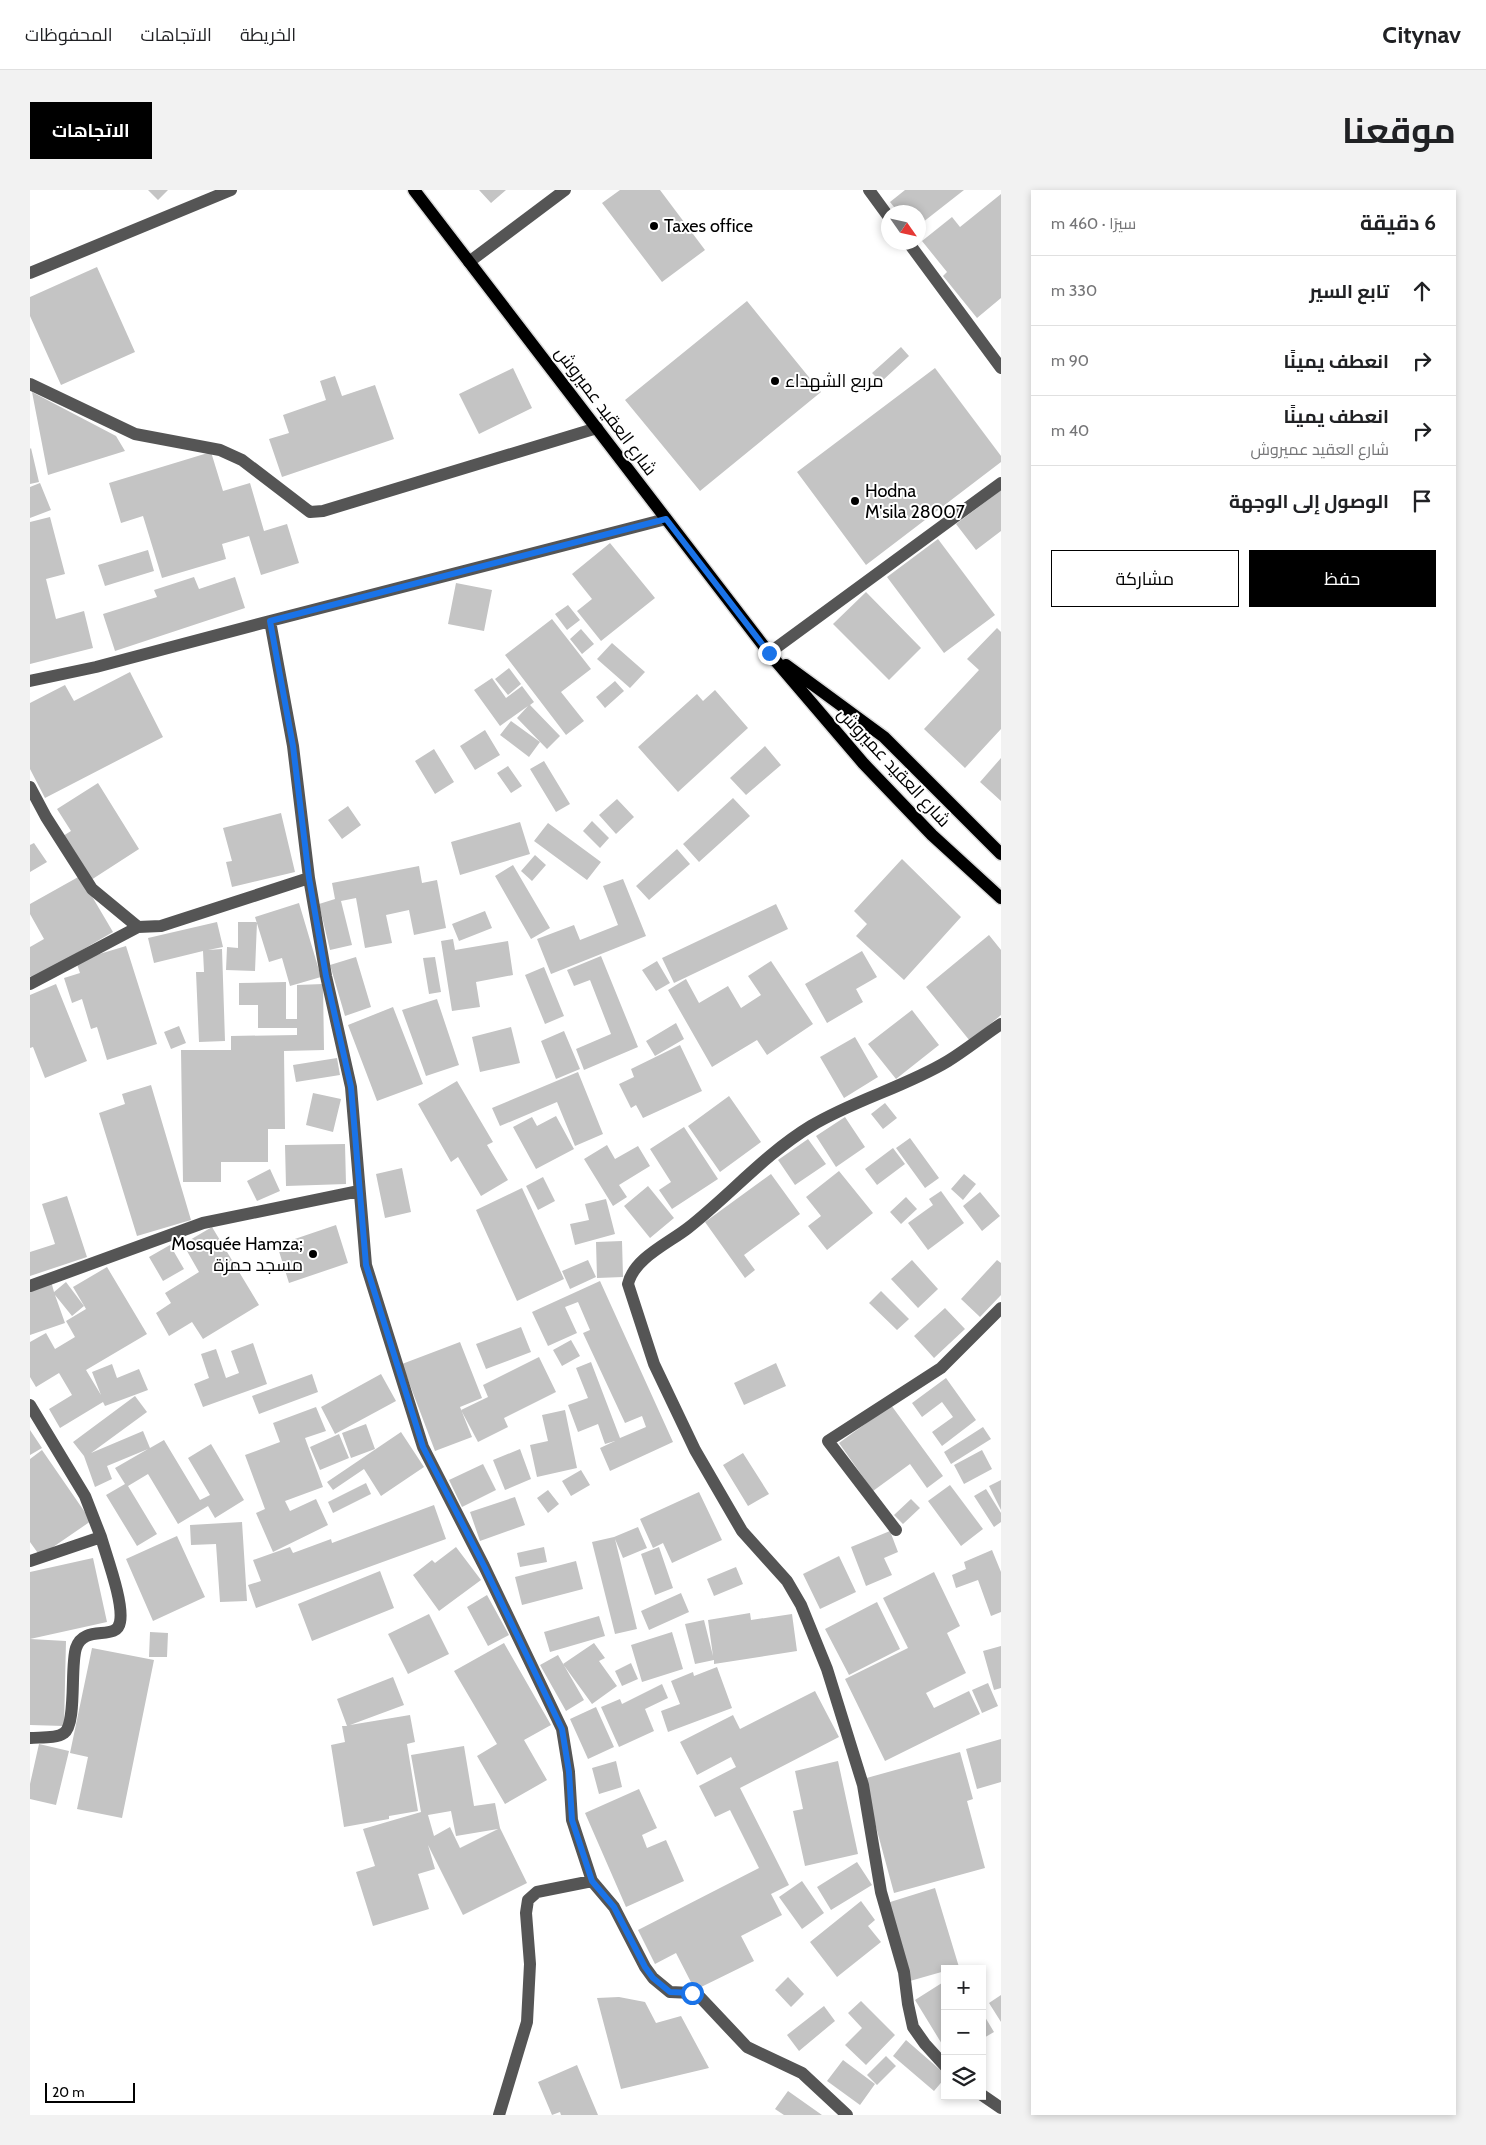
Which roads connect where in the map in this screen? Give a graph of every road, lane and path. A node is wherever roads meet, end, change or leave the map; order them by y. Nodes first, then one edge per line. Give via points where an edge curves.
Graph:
1 (231, 190) edge
2 (414, 190) edge
3 (565, 190) edge
4 (869, 190) edge
5 (881, 206) edge
6 (914, 250) edge
7 (469, 262) junction
8 (30, 273) edge
9 (1001, 368) edge
10 (30, 384) edge
11 (597, 428) junction
12 (1001, 483) edge
13 (666, 519) junction
14 (270, 621) junction
15 (769, 653) junction
16 (30, 681) edge
17 (30, 787) edge
18 (1001, 854) edge
19 (309, 878) junction
20 (1001, 898) edge
21 (138, 927) junction
22 (30, 984) edge
23 (1001, 1024) edge
24 (359, 1191) junction
25 (30, 1286) edge
26 (1001, 1308) edge
27 (30, 1405) edge
28 (896, 1530) dead end
29 (101, 1537) junction
30 (30, 1561) edge
31 (30, 1738) edge
32 (592, 1881) junction
33 (941, 2062) edge
34 (986, 2098) edge
35 (1001, 2108) edge
36 (499, 2115) edge
37 (846, 2115) edge

1 - 8 street
2 - 7 main road, شارع العقيد عميروش
3 - 7 street
4 - 5 street
6 - 9 street
7 - 11 main road, شارع العقيد عميروش
10 - 11 street via 136,434 220,450 242,460 310,512
11 - 13 main road, شارع العقيد عميروش
12 - 15 street
13 - 14 street
13 - 15 main road, شارع العقيد عميروش
14 - 16 street
14 - 19 street via 293,746
15 - 18 main road, شارع العقيد عميروش via 884,737
15 - 20 main road, شارع العقيد عميروش via 869,769 932,835
17 - 21 street via 92,889
19 - 21 street via 161,926
19 - 24 street via 326,976 351,1087
21 - 22 street
23 - 33 street via 947,1061 811,1126 775,1152 688,1228 641,1262 629,1277 628,1284 654,1364 695,1450 742,1531 787,1581 801,1605 827,1669 863,1785 881,1892 904,1972 913,2027
24 - 25 street via 202,1223
24 - 32 street via 366,1265 423,1447 562,1729 572,1820
26 - 28 street via 941,1368 828,1441
27 - 29 street via 85,1496
29 - 30 street
29 - 31 street via 122,1612 120,1626 114,1631 81,1638 72,1669 71,1718 66,1731 56,1736
32 - 36 street via 537,1892 528,1900 530,1964 527,2022
32 - 37 street via 614,1907 645,1967 660,1986 670,1992 699,1996 747,2046 802,2073
34 - 35 street

